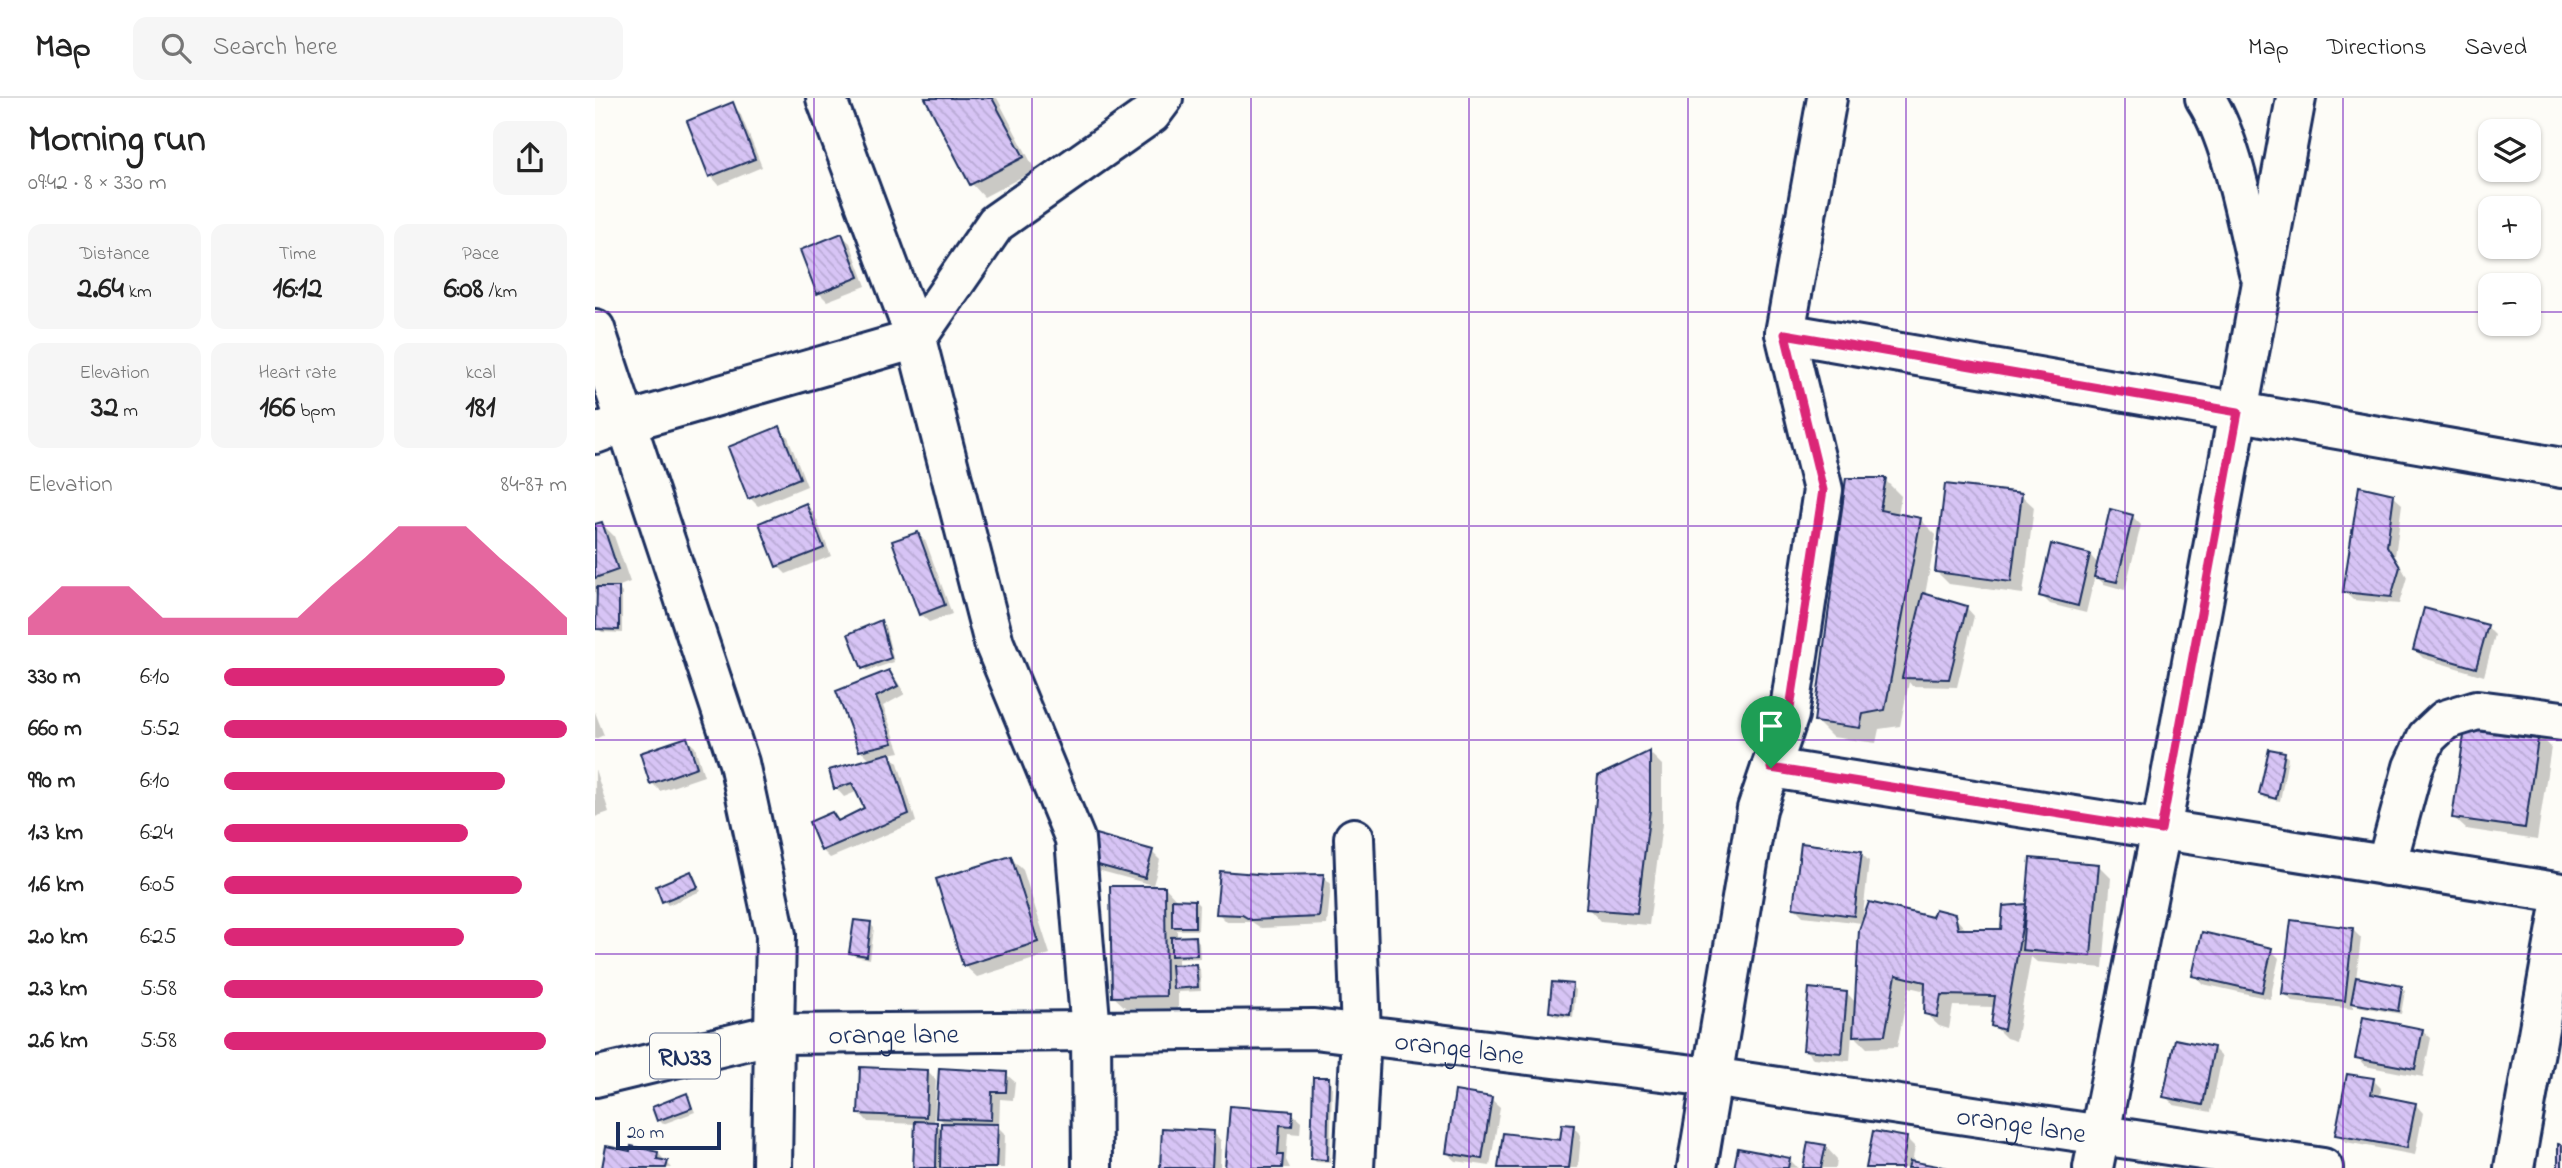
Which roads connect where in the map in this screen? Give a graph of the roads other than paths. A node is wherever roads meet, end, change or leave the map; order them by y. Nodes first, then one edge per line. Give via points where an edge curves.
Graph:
1 (826, 98) edge
2 (1163, 98) edge
3 (1828, 98) edge
4 (2205, 98) edge
5 (2296, 98) edge
6 (2261, 283) junction
7 (595, 329) edge
8 (1785, 334) junction
9 (916, 339) junction
10 (2238, 412) junction
11 (611, 428) edge
12 (2562, 468) edge
13 (2562, 721) edge
14 (1771, 768) junction
15 (2161, 830) junction
16 (1354, 838) dead end
17 (2386, 866) junction
18 (2562, 893) edge
19 (2562, 900) edge
20 (1091, 1032) junction
21 (774, 1034) junction
22 (1361, 1035) junction
23 (595, 1077) edge
24 (1711, 1077) junction
25 (2095, 1151) edge
26 (772, 1168) edge
27 (1092, 1168) edge
28 (1354, 1168) edge
29 (1697, 1168) edge
30 (2323, 1168) edge
31 (2514, 1168) edge

1 - 9 street
2 - 9 street via 1151,114 996,223
3 - 8 street
4 - 6 street via 2224,139
5 - 6 street
6 - 10 street
7 - 11 street
8 - 10 street
8 - 14 street via 1823,490 1789,715
9 - 11 street
9 - 20 street via 994,643 1075,839
10 - 12 street
10 - 15 street
11 - 21 street via 739,763 776,935
13 - 17 street via 2477,710 2445,720 2427,737 2413,766
14 - 15 street
14 - 24 street via 1757,809
15 - 17 street
15 - 25 street
16 - 22 street
17 - 18 street
19 - 31 street
20 - 21 street, orange lane
20 - 22 street, orange lane via 1314,1029
20 - 27 street
21 - 23 street, orange lane / RN33
21 - 26 street
22 - 24 street, orange lane
22 - 28 street
24 - 25 street, orange lane
24 - 29 street
25 - 30 street, orange lane

